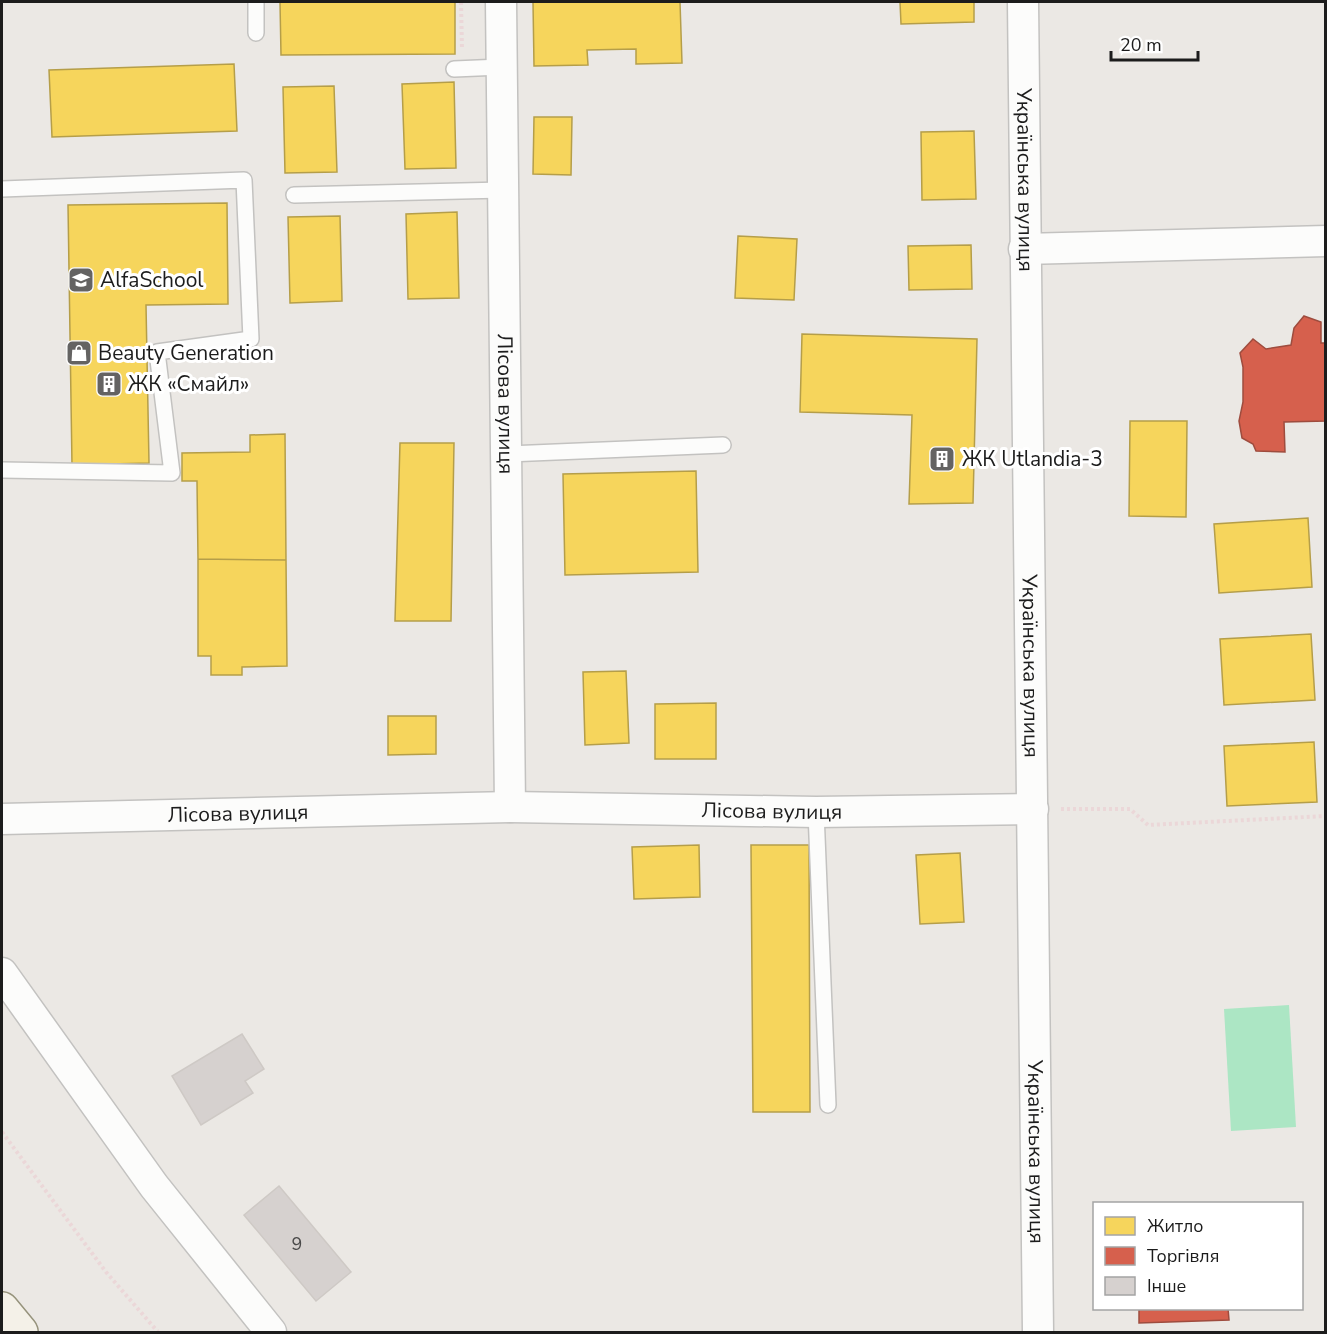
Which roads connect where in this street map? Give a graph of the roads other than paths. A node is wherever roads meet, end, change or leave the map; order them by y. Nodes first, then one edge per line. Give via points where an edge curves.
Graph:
1 (256, 2) edge
2 (501, 2) edge
3 (1023, 2) edge
4 (256, 33) dead end
5 (458, 68) road end
6 (501, 68) junction
7 (2, 189) edge
8 (503, 190) junction
9 (294, 195) dead end
10 (1326, 241) edge
11 (1024, 249) junction
12 (723, 445) dead end
13 (506, 454) junction
14 (2, 470) edge
15 (510, 807) junction
16 (1033, 809) junction
17 (816, 812) junction
18 (2, 819) edge
19 (2, 973) edge
20 (828, 1105) dead end
21 (2, 1309) edge
22 (21, 1332) edge
23 (271, 1332) edge
24 (1038, 1332) edge

1 - 4 lane
2 - 6 street, Лісова вулиця
3 - 11 street, Українська вулиця
5 - 6 lane
6 - 8 street, Лісова вулиця
7 - 14 lane via 244,180 251,339 157,352 172,473
8 - 9 lane
8 - 13 street, Лісова вулиця
10 - 11 street
11 - 16 street, Українська вулиця
12 - 13 lane
13 - 15 street, Лісова вулиця
15 - 17 street, Лісова вулиця
15 - 18 street, Лісова вулиця
16 - 17 street, Лісова вулиця
16 - 24 street, Українська вулиця
17 - 20 lane
19 - 23 street via 154,1186
21 - 22 main road

